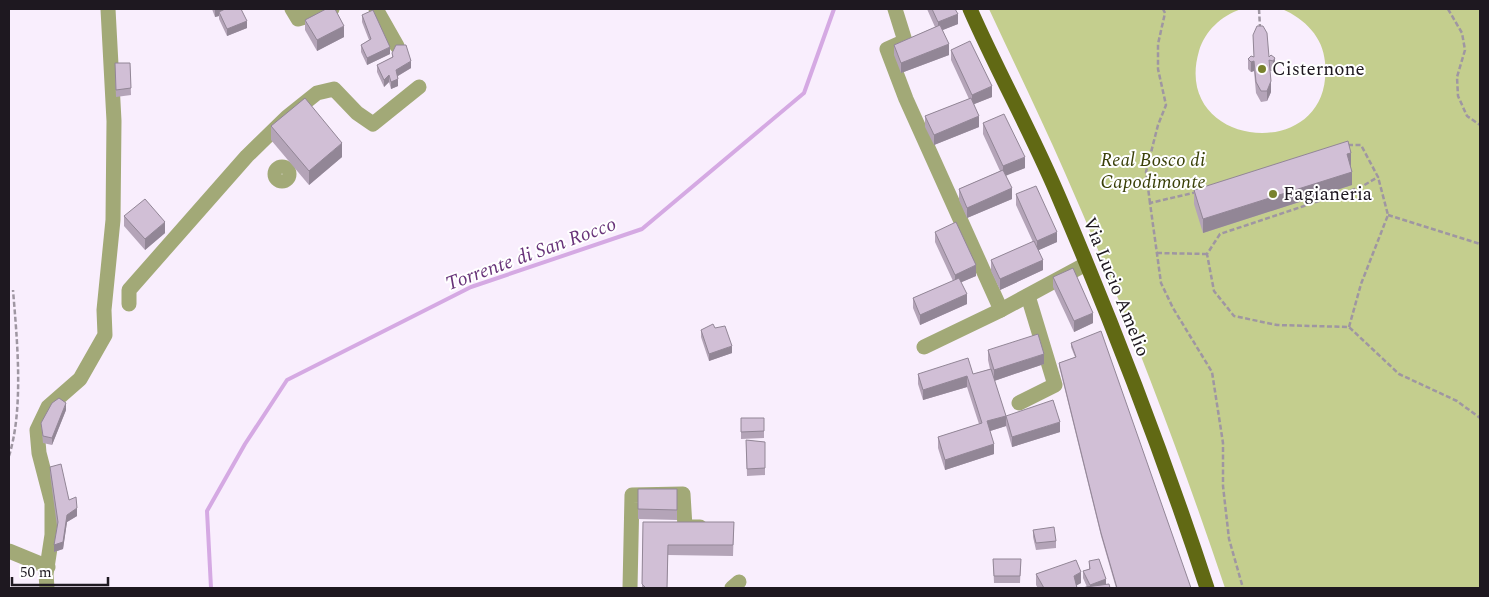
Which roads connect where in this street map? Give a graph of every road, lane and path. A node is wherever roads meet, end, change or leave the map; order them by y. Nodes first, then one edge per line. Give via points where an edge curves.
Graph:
1 (108, 9) edge
2 (292, 9) edge
3 (332, 9) edge
4 (376, 9) edge
5 (895, 9) edge
6 (970, 9) edge
7 (1163, 9) edge
8 (1259, 9) edge
9 (1448, 9) edge
10 (1260, 36) edge
11 (397, 46) edge
12 (420, 87) dead end
13 (1480, 125) edge
14 (1346, 145) edge
15 (1378, 177) junction
16 (1199, 192) edge
17 (1150, 202) junction
18 (1388, 215) junction
19 (1480, 244) edge
20 (1158, 253) junction
21 (1207, 254) junction
22 (1086, 264) junction
23 (13, 290) dead end
24 (1028, 296) junction
25 (129, 304) dead end
26 (1001, 310) junction
27 (1349, 327) junction
28 (924, 346) dead end
29 (1019, 403) dead end
30 (1480, 418) edge
31 (9, 456) edge
32 (714, 526) edge
33 (9, 551) edge
34 (48, 567) junction
35 (47, 588) edge
36 (630, 588) edge
37 (1207, 588) edge
38 (1243, 588) edge

1 - 34 street via 114,122 113,220 104,310 106,335 80,378 48,407 37,430 52,503
2 - 3 street via 298,20
4 - 11 street
5 - 26 street via 905,41 887,49 906,99
6 - 22 main road, Via Lucio Amelio via 1020,110
7 - 17 path via 1158,69 1166,105 1146,172
8 - 10 path
9 - 13 path via 1462,33 1465,50 1457,77 1458,96 1467,116
12 - 25 street via 373,124 334,89 317,93 247,156 129,290
14 - 15 path via 1361,145
15 - 18 path
15 - 21 path via 1361,187 1220,234
16 - 17 path
17 - 20 path
18 - 19 path
18 - 27 path via 1361,284
20 - 21 path
20 - 38 path via 1165,292 1212,372 1223,442 1223,486 1229,539
21 - 27 path via 1214,291 1234,316 1277,325
22 - 24 street
22 - 37 main road, Via Lucio Amelio via 1172,480
23 - 31 path via 17,408
24 - 26 street
24 - 29 street via 1054,385
26 - 28 street
27 - 30 path via 1399,374 1457,401
32 - 36 street via 685,527 683,494 632,496
33 - 34 street
34 - 35 street

